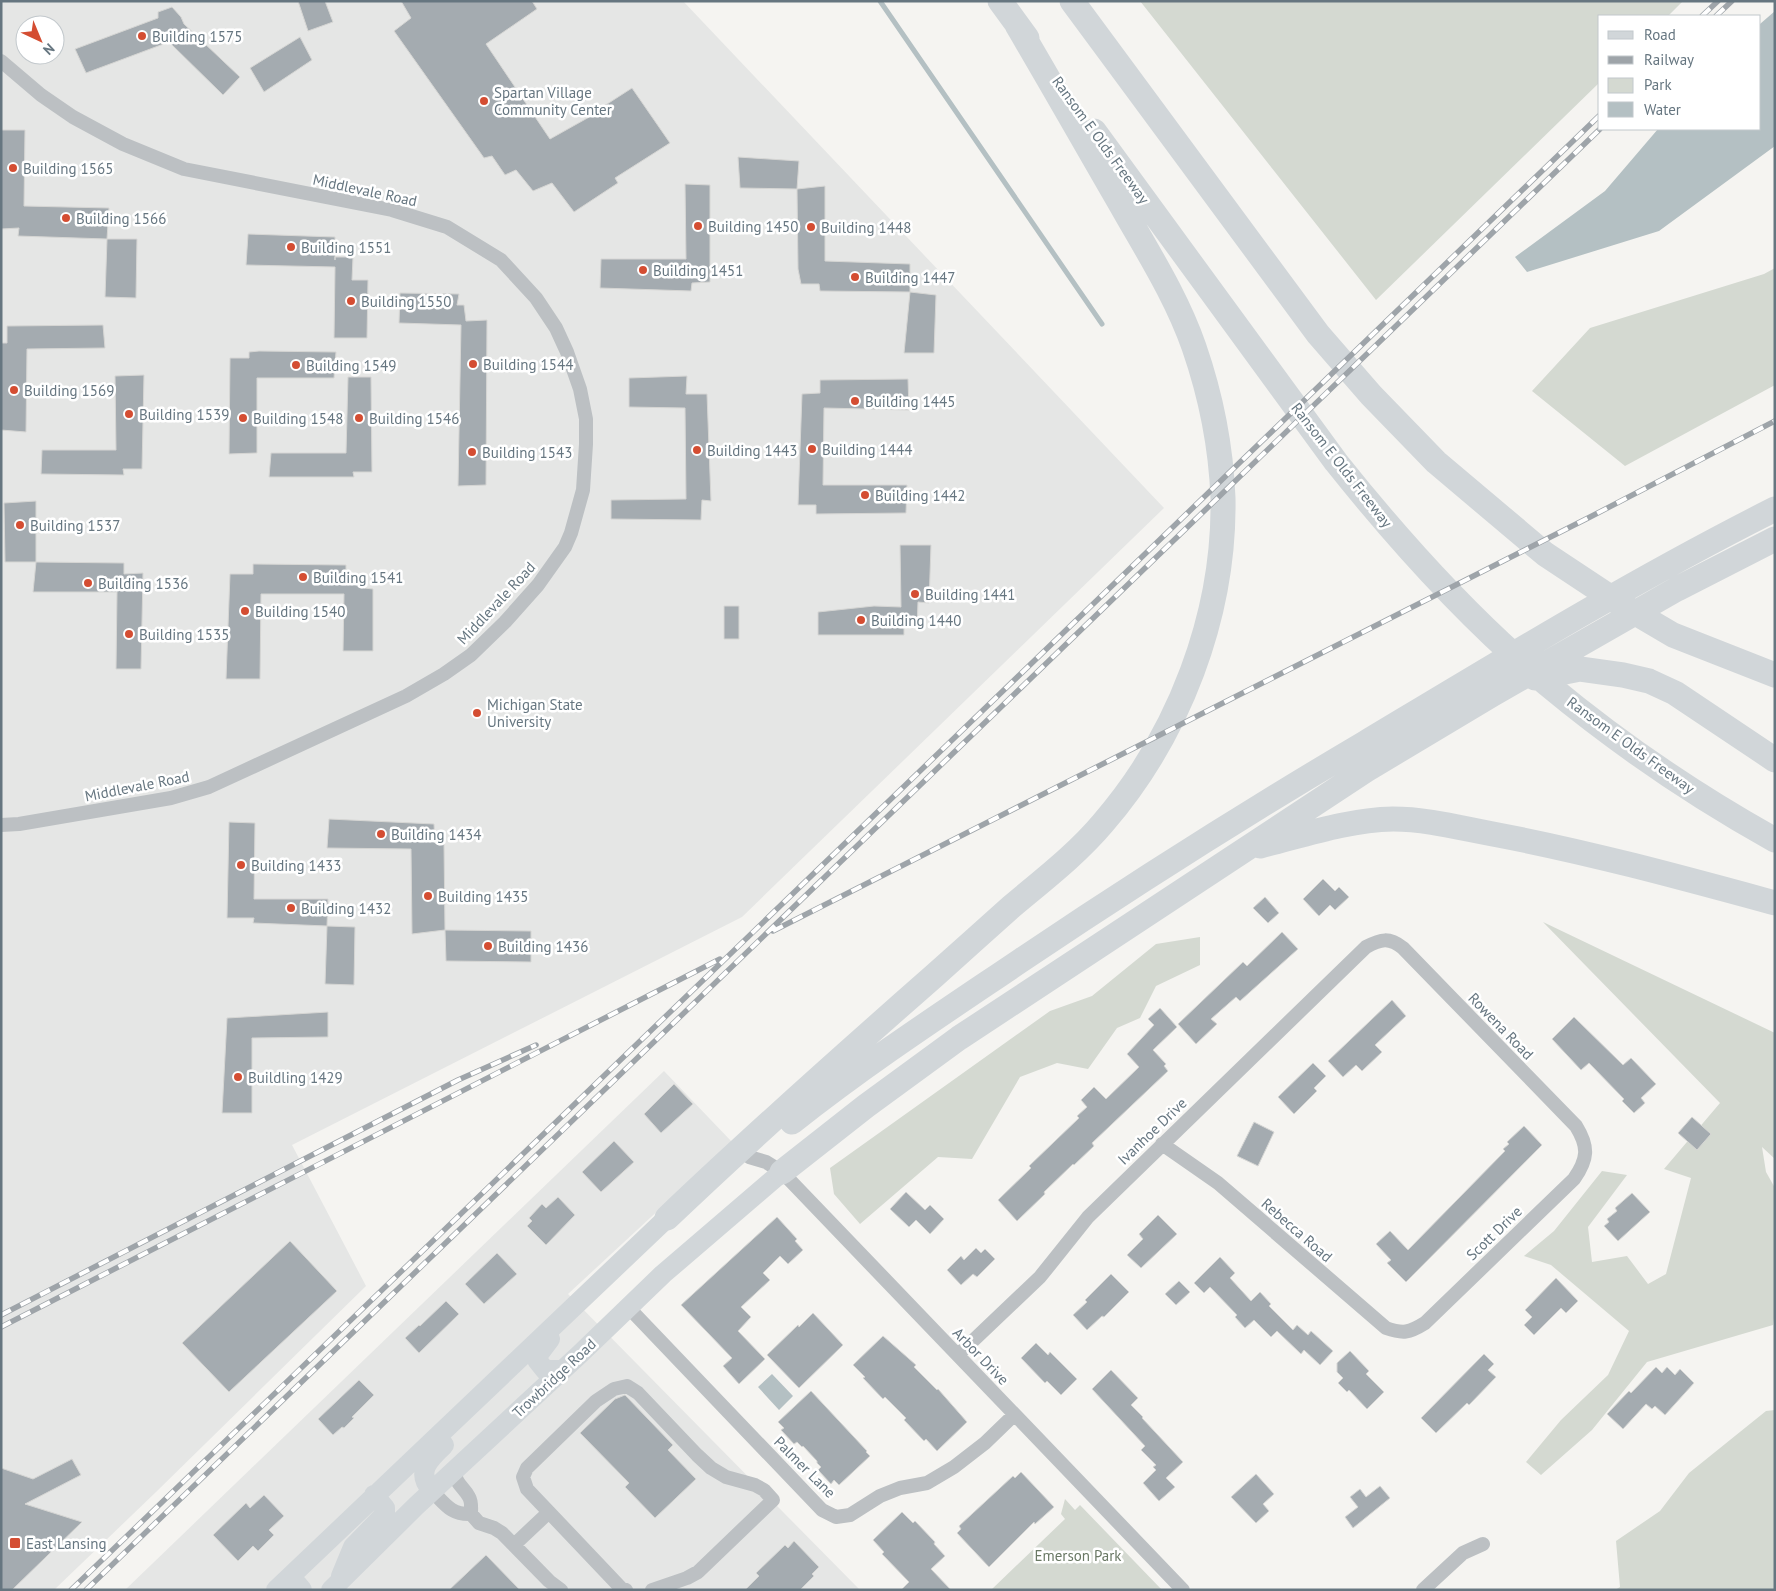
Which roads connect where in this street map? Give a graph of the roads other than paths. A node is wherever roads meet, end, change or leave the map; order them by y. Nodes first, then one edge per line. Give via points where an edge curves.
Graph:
1 (1000, 1) edge
2 (1072, 1) edge
3 (1017, 25) junction
4 (1, 61) edge
5 (1775, 509) edge
6 (1775, 539) edge
7 (1673, 635) junction
8 (1775, 675) edge
9 (1775, 690) edge
10 (1493, 694) junction
11 (1775, 760) edge
12 (1280, 793) junction
13 (1294, 816) junction
14 (1, 825) edge
15 (1775, 840) edge
16 (1245, 849) junction
17 (1775, 903) edge
18 (1379, 940) joint
19 (1162, 1144) junction
20 (1586, 1150) joint
21 (749, 1157) junction
22 (782, 1172) junction
23 (667, 1218) junction
24 (594, 1288) junction
25 (628, 1307) junction
26 (1412, 1331) joint
27 (958, 1355) junction
28 (562, 1370) junction
29 (506, 1372) junction
30 (1014, 1415) junction
31 (454, 1471) junction
32 (432, 1491) junction
33 (374, 1495) junction
34 (549, 1512) junction
35 (470, 1514) junction
36 (348, 1521) junction
37 (1483, 1544) dead end
38 (514, 1545) junction
39 (334, 1587) edge
40 (297, 1588) edge
41 (276, 1590) edge
42 (561, 1590) edge
43 (626, 1590) edge
44 (652, 1590) edge
45 (1182, 1590) edge
46 (1423, 1590) edge

1 - 3 highway, Ransom E Olds Freeway
2 - 7 highway via 1318,334 1371,395 1436,462 1545,554
3 - 15 highway, Ransom E Olds Freeway via 1315,434 1405,544 1495,637 1582,712 1675,778
3 - 23 highway via 1172,296 1194,347 1215,424 1221,470 1223,514 1216,585 1207,626 1184,692 1162,736 1141,772 1103,824 1062,864 752,1137
4 - 14 street, Middlevale Road via 73,117 130,147 195,171 392,210 447,227 501,260 536,298 556,328 580,389 586,418 586,444 583,490 565,548 505,622 471,656 444,674 406,696 209,787 171,798
5 - 12 highway via 1621,590
6 - 10 highway via 1678,589
7 - 8 highway
7 - 9 highway
10 - 11 highway via 1537,677 1580,670 1649,681 1675,693
10 - 13 highway
12 - 13 highway
12 - 21 highway via 1112,899 922,1027 841,1083
13 - 16 highway
16 - 17 highway via 1354,823 1415,820 1551,846
16 - 22 highway via 959,1038
18 - 19 street, Ivanhoe Drive via 1366,947
18 - 20 street, Rowena Road via 1394,941 1403,948 1576,1126
19 - 26 street, Rebecca Road via 1218,1183 1386,1328 1398,1332
19 - 27 street, Ivanhoe Drive via 1088,1216 1040,1277
20 - 26 street, Scott Drive via 1583,1166 1574,1179 1425,1323
21 - 22 street, Arbor Drive
21 - 23 highway
22 - 25 street, Trowbridge Road
22 - 27 street, Arbor Drive
23 - 24 street
24 - 28 street via 538,1355 538,1362 545,1370
24 - 29 street
25 - 28 street, Trowbridge Road
25 - 30 street, Palmer Lane via 822,1510 836,1517 850,1515 900,1488 927,1483 954,1467
27 - 30 street, Arbor Drive
28 - 31 street, Trowbridge Road
29 - 32 street via 483,1407 429,1461 424,1477
29 - 33 street
30 - 45 street, Arbor Drive
31 - 32 street, Trowbridge Road
31 - 35 street via 459,1485 469,1497
32 - 35 street via 452,1511
32 - 39 street, Trowbridge Road
33 - 36 street
33 - 39 street via 385,1508 385,1514 353,1547
34 - 38 street
34 - 43 street
34 - 44 street via 527,1489 523,1478 527,1468 596,1401 614,1389 627,1386 638,1392 712,1468 726,1477 755,1485 773,1500 698,1572
35 - 38 street via 479,1523 502,1533
36 - 40 street via 324,1558
36 - 41 street
37 - 46 street via 1463,1553
38 - 42 street

